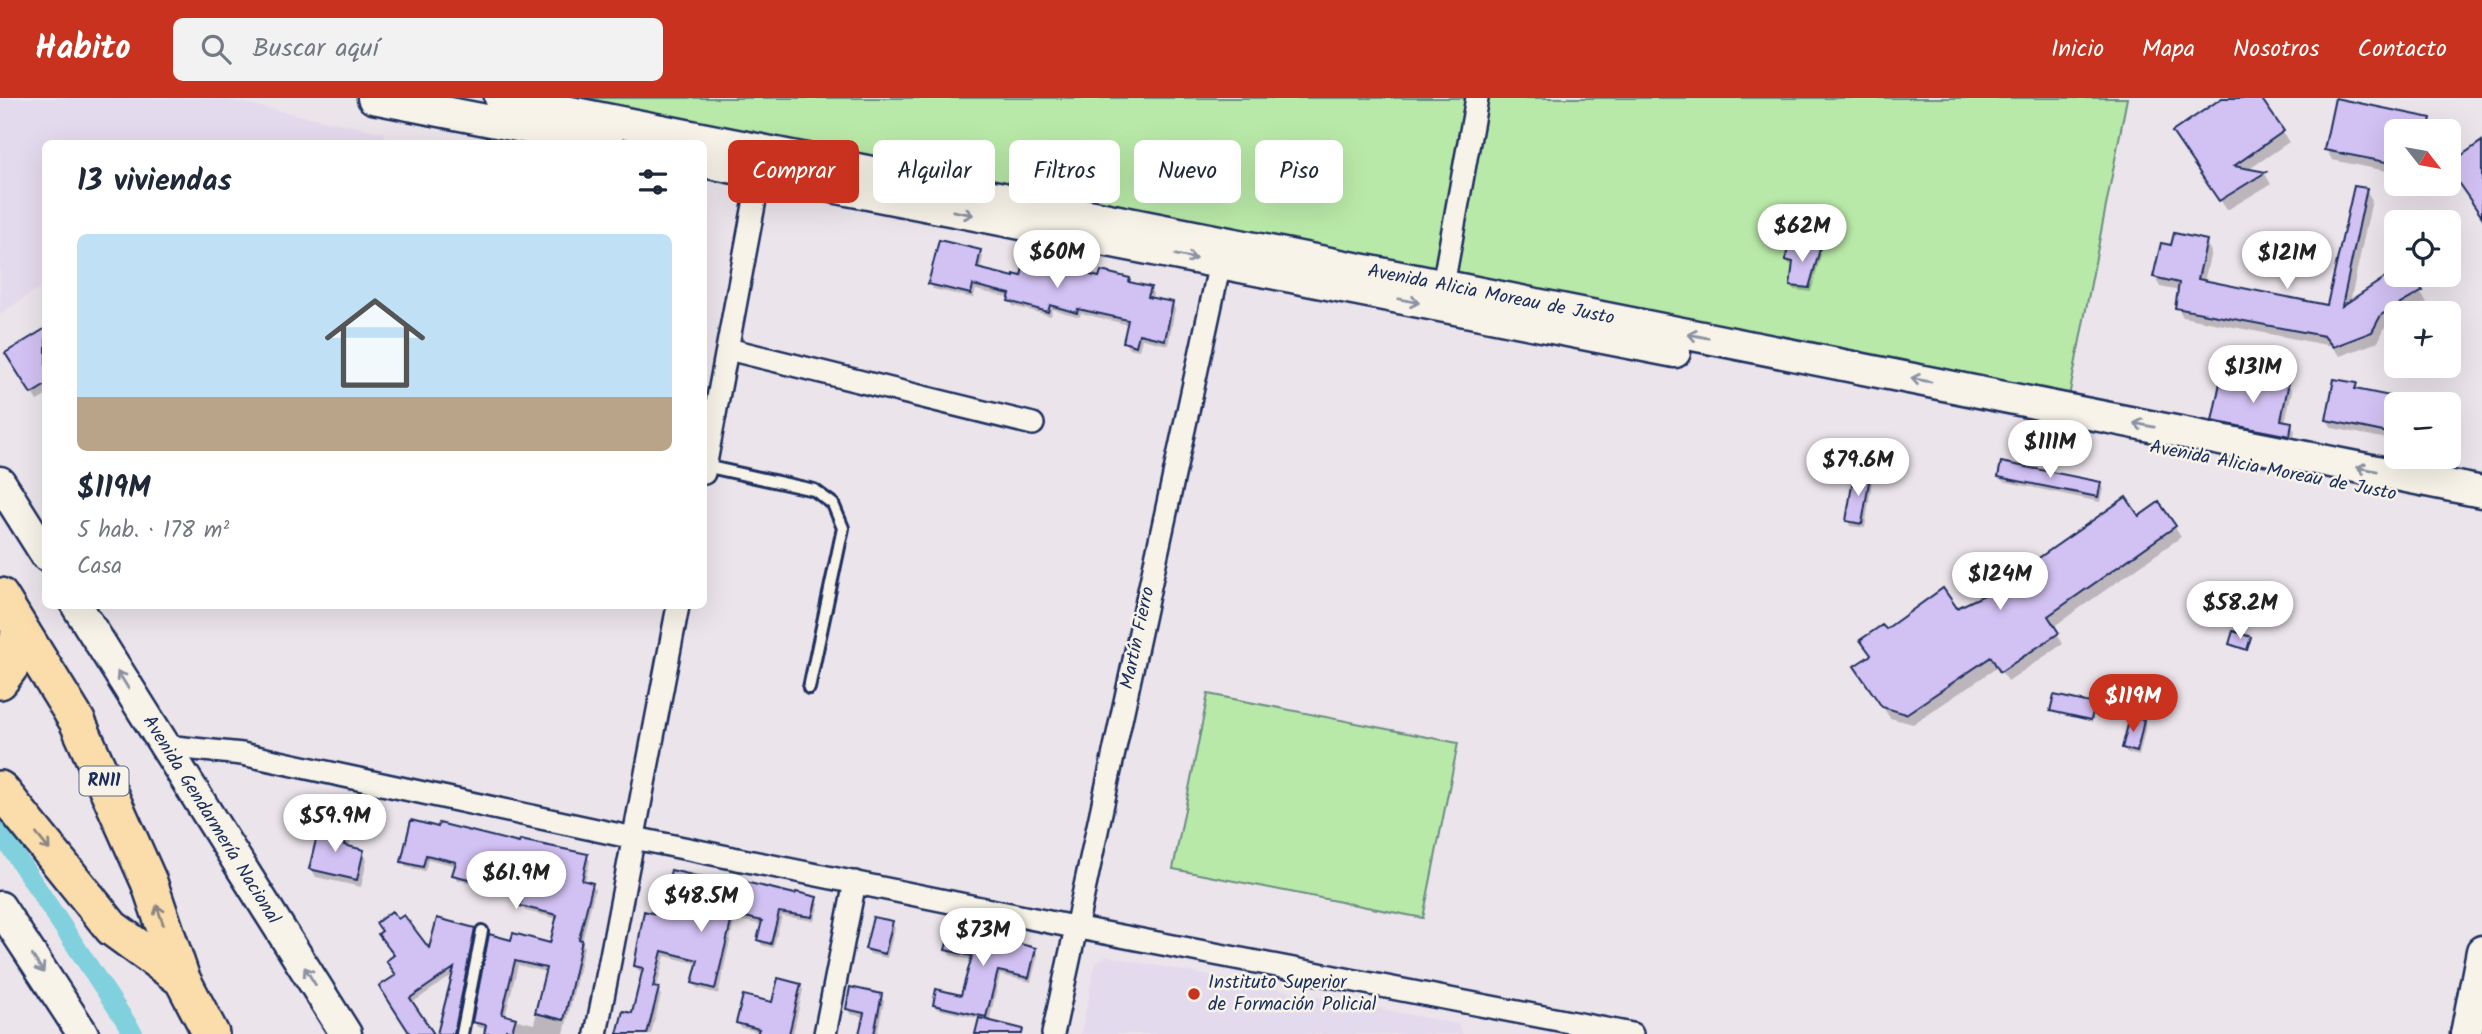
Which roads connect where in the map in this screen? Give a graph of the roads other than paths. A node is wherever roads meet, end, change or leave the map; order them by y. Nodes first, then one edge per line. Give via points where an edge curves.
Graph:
1 (373, 98) edge
2 (500, 98) edge
3 (1477, 98) edge
4 (588, 140) edge
5 (672, 140) edge
6 (707, 149) edge
7 (728, 154) edge
8 (707, 162) edge
9 (728, 162) edge
10 (859, 181) edge
11 (754, 203) edge
12 (1221, 252) junction
13 (1443, 285) junction
14 (727, 349) junction
15 (1033, 424) dead end
16 (707, 454) edge
17 (707, 471) edge
18 (0, 482) edge
19 (2482, 492) edge
20 (2482, 513) edge
21 (42, 549) edge
22 (0, 596) edge
23 (79, 609) edge
24 (677, 609) edge
25 (20, 629) junction
26 (0, 681) edge
27 (809, 688) dead end
28 (165, 746) junction
29 (0, 789) edge
30 (634, 838) junction
31 (855, 882) junction
32 (0, 907) edge
33 (1074, 927) junction
34 (482, 931) dead end
35 (10, 936) edge
36 (2482, 951) edge
37 (182, 979) junction
38 (83, 1034) edge
39 (211, 1034) edge
40 (346, 1034) edge
41 (462, 1034) edge
42 (596, 1034) edge
43 (825, 1034) edge
44 (1053, 1034) edge
45 (1632, 1034) edge
46 (2466, 1034) edge

1 - 4 main road
2 - 5 main road, Avenida Alicia Moreau de Justo
3 - 13 street
6 - 7 main road, Avenida Alicia Moreau de Justo
8 - 9 main road, Avenida Alicia Moreau de Justo
10 - 12 main road, Avenida Alicia Moreau de Justo
11 - 14 street
12 - 13 main road, Avenida Alicia Moreau de Justo
12 -> 20 main road, Avenida Alicia Moreau de Justo
12 - 33 street, Martín Fierro
19 -> 13 main road, Avenida Alicia Moreau de Justo
14 - 15 street
14 - 16 street
17 - 27 lane via 814,490 833,504 843,528
18 - 21 main road
22 - 25 highway, RN11
28 -> 23 main road, Avenida Gendarmería Nacional
24 - 30 street
25 - 26 highway via 11,666
37 -> 25 highway, RN11 via 149,882 77,721
28 - 30 street via 242,754
40 -> 28 main road, Avenida Gendarmería Nacional
29 -> 37 highway, RN11 via 112,928
30 - 31 street
30 - 42 street
31 - 33 street
31 - 43 street
32 - 35 main road
33 - 44 street, Martín Fierro
33 - 45 street
34 - 41 lane
35 -> 38 main road
36 - 46 main road
37 - 39 highway, RN11

